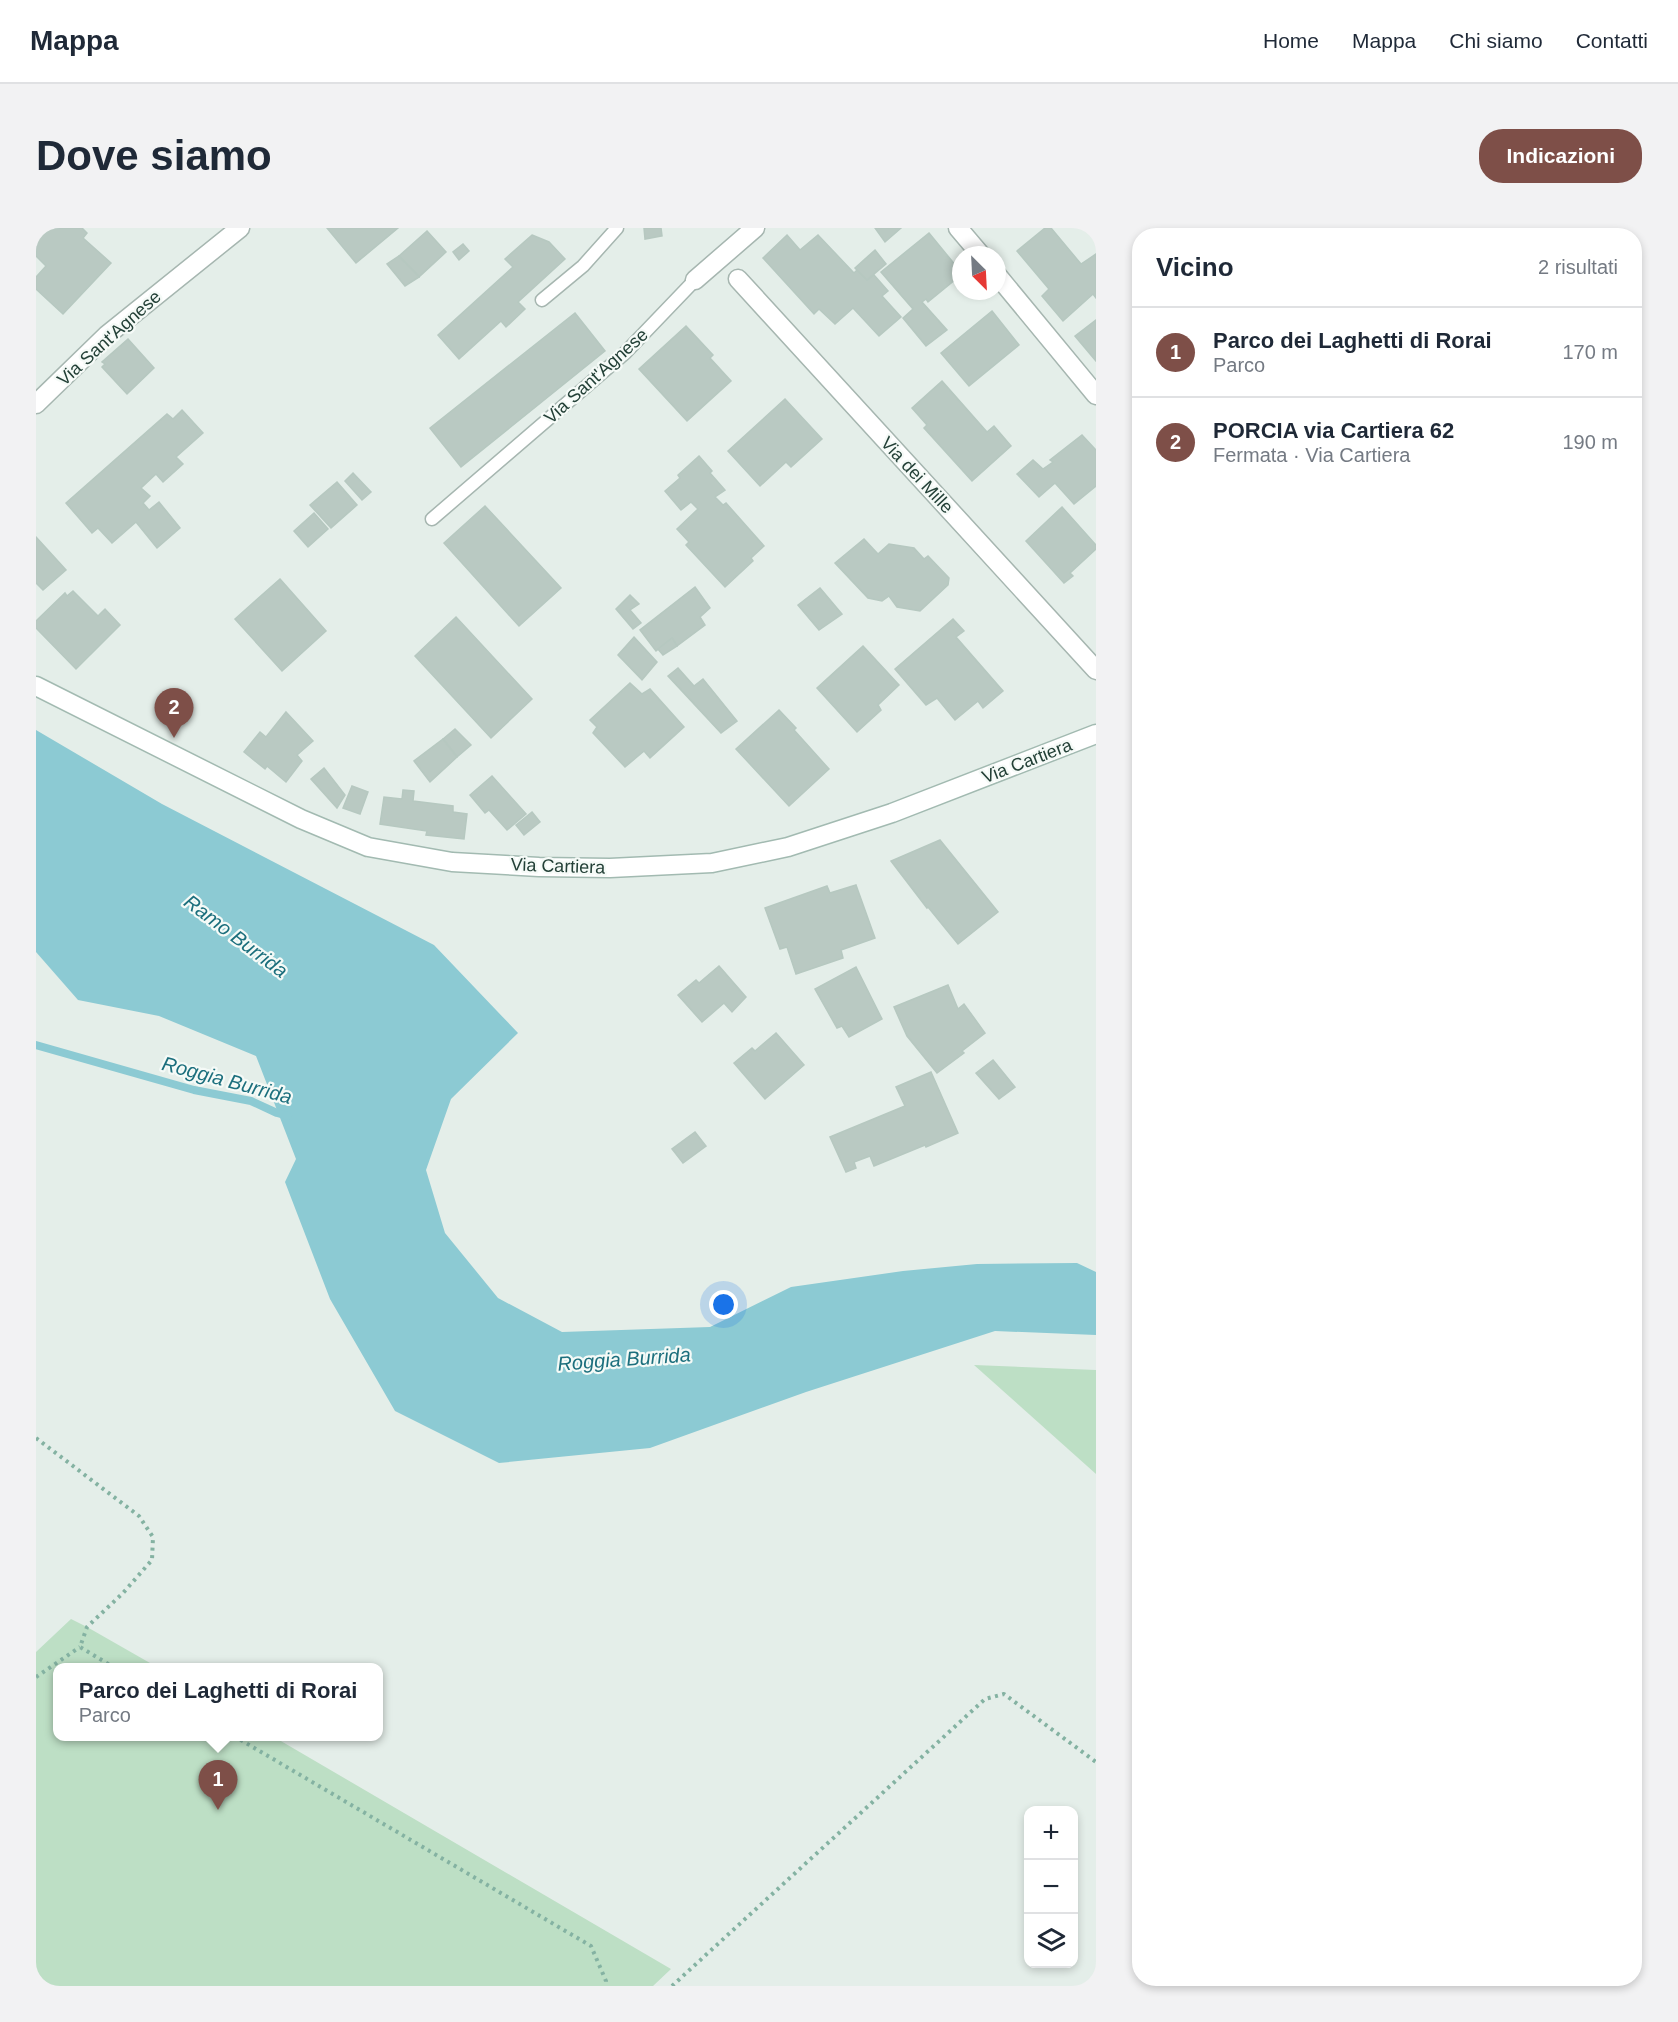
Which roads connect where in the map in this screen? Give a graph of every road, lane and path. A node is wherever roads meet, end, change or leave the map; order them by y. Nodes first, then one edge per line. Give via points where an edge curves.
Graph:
1 (240, 228) edge
2 (617, 228) edge
3 (755, 228) edge
4 (958, 228) edge
5 (973, 246) edge
6 (738, 279) dead end
7 (695, 280) joint
8 (1006, 286) edge
9 (542, 300) dead end
10 (1096, 395) edge
11 (39, 397) edge
12 (432, 519) dead end
13 (1096, 670) edge
14 (36, 686) edge
15 (1096, 734) edge
16 (36, 1438) edge
17 (80, 1647) junction
18 (57, 1663) edge
19 (107, 1663) edge
20 (53, 1665) edge
21 (36, 1677) edge
22 (241, 1741) edge
23 (1096, 1762) edge
24 (606, 1986) edge
25 (672, 1986) edge

1 - 11 main road, Via Sant'Agnese via 107,335
2 - 9 lane via 583,266
3 - 7 main road, Via Sant'Agnese
4 - 5 main road
6 - 13 main road, Via dei Mille
7 - 12 lane, Via Sant'Agnese via 625,353
8 - 10 main road
14 - 15 main road, Via Cartiera via 301,819 368,847 452,862 539,867 712,863 788,847 892,813
16 - 17 path via 139,1516 153,1537 152,1560 87,1627
17 - 18 path
17 - 19 path
20 - 21 path
22 - 24 path via 591,1946
23 - 25 path via 1004,1694 985,1699

